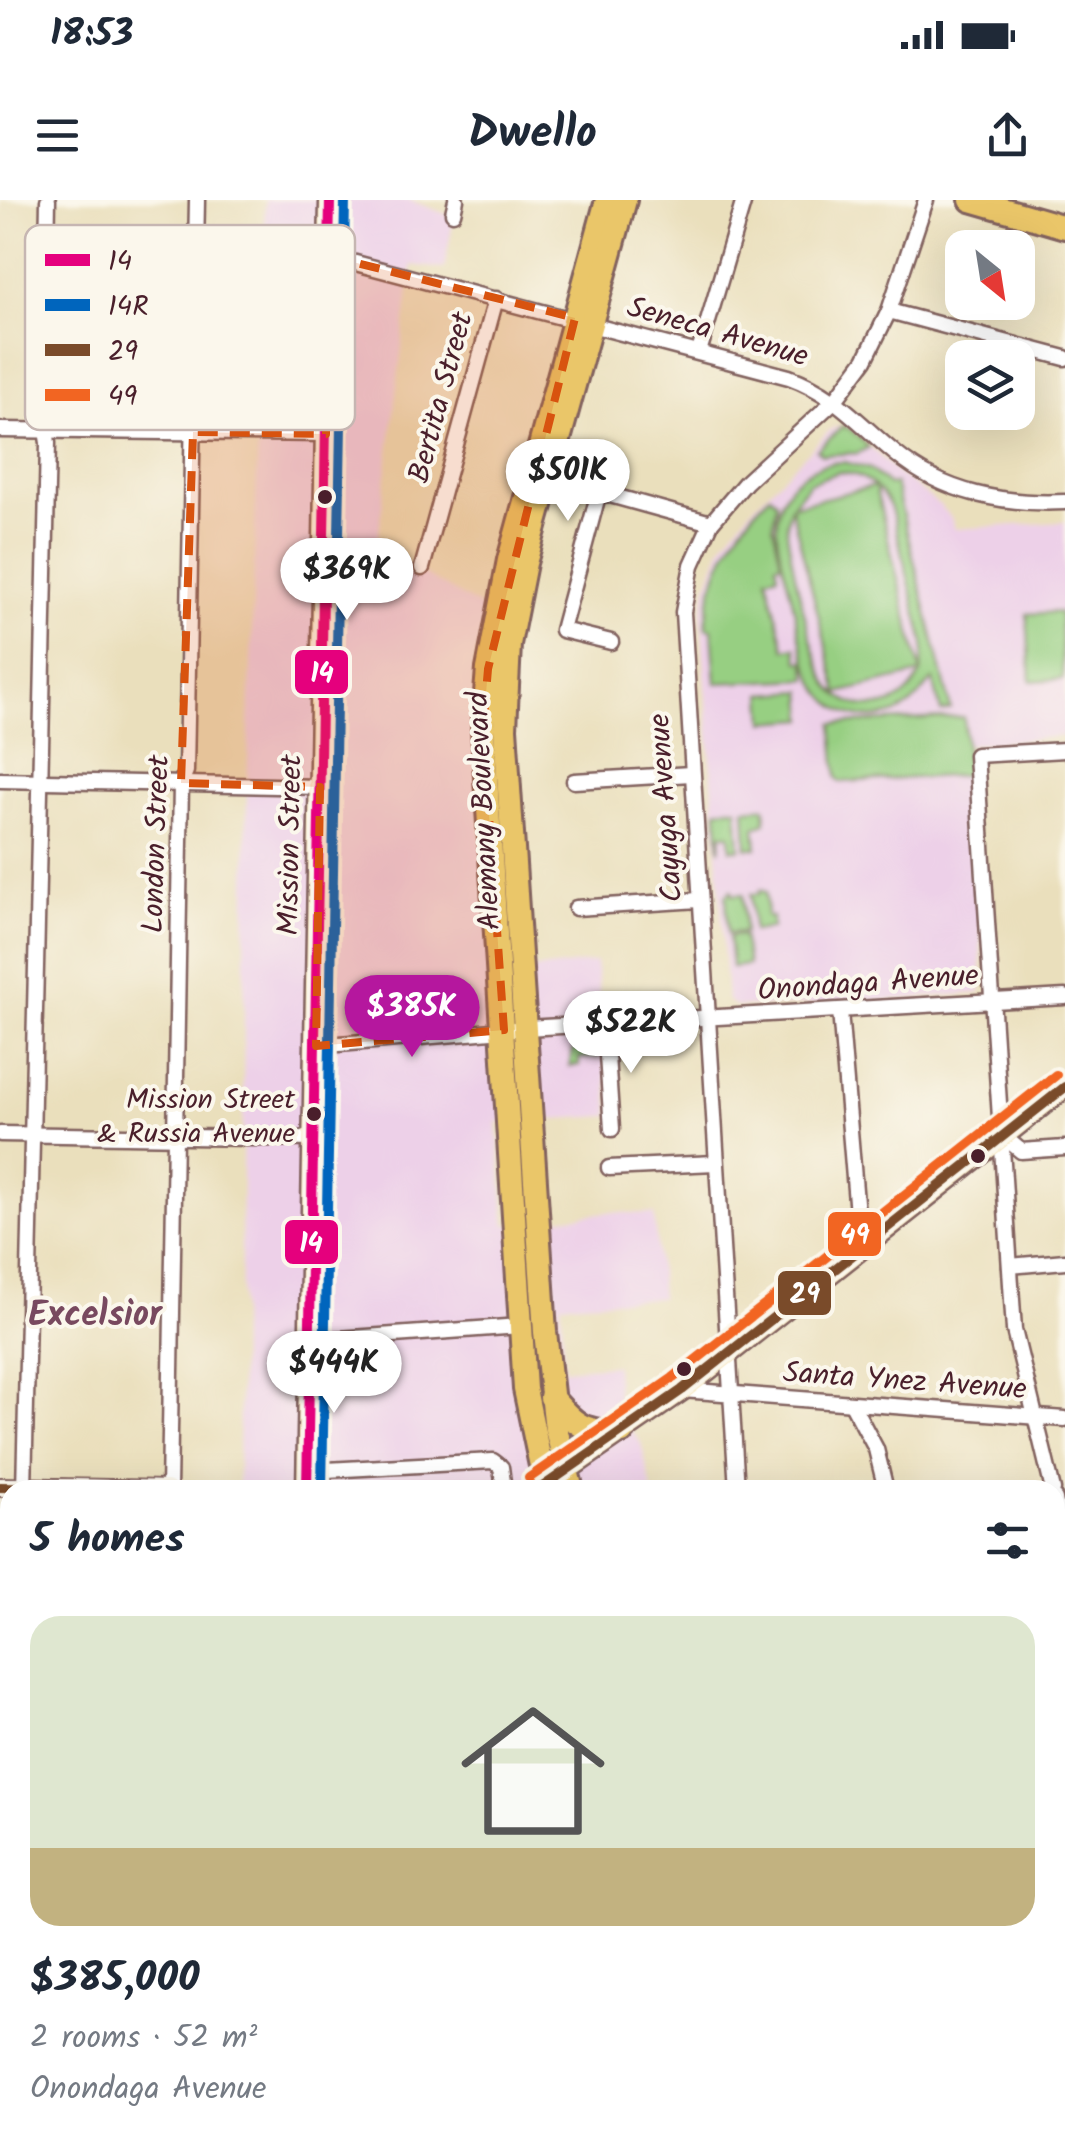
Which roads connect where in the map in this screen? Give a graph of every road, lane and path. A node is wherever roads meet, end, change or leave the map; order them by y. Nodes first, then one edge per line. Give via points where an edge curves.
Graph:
1 (48, 200) edge
2 (197, 200) edge
3 (330, 200) edge
4 (607, 200) edge
5 (625, 200) edge
6 (744, 200) edge
7 (926, 200) edge
8 (970, 200) edge
9 (48, 225) edge
10 (197, 225) edge
11 (330, 225) edge
12 (1065, 227) edge
13 (355, 263) edge
14 (496, 298) junction
15 (889, 312) junction
16 (583, 321) junction
17 (699, 352) junction
18 (1065, 358) edge
19 (836, 399) junction
20 (0, 430) edge
21 (326, 430) edge
22 (44, 431) junction
23 (193, 432) junction
24 (326, 434) junction
25 (1065, 502) edge
26 (711, 522) junction
27 (422, 568) dead end
28 (610, 642) dead end
29 (1065, 750) edge
30 (691, 774) junction
31 (0, 780) edge
32 (574, 780) dead end
33 (38, 781) junction
34 (181, 784) junction
35 (320, 787) junction
36 (699, 900) junction
37 (576, 908) dead end
38 (1065, 997) edge
39 (993, 1002) junction
40 (840, 1011) junction
41 (706, 1020) junction
42 (605, 1026) junction
43 (515, 1029) junction
44 (316, 1046) junction
45 (1065, 1087) edge
46 (612, 1128) dead end
47 (0, 1134) edge
48 (31, 1135) junction
49 (1003, 1136) junction
50 (175, 1138) junction
51 (314, 1139) junction
52 (1065, 1148) edge
53 (716, 1163) junction
54 (609, 1168) dead end
55 (860, 1250) junction
56 (1065, 1261) edge
57 (1010, 1266) junction
58 (520, 1326) junction
59 (310, 1342) junction
60 (729, 1353) junction
61 (682, 1390) junction
62 (731, 1396) junction
63 (551, 1397) junction
64 (852, 1404) junction
65 (1034, 1416) junction
66 (1065, 1418) edge
67 (622, 1432) junction
68 (24, 1480) edge
69 (168, 1480) edge
70 (308, 1480) edge
71 (502, 1480) edge
72 (541, 1480) edge
73 (570, 1480) edge
74 (736, 1480) edge
75 (884, 1480) edge
76 (1050, 1480) edge

1 - 9 street
2 - 10 street, London Street
3 - 11 main road, Mission Street
4 - 16 main road, Alemany Boulevard
5 - 16 main road, Alemany Boulevard
6 - 17 street
7 - 15 street, Cayuga Avenue
8 - 12 main road
13 - 14 street, Seneca Avenue
14 - 16 street, Seneca Avenue
14 - 27 street, Bertita Street
15 - 18 street
15 - 19 street, Cayuga Avenue
16 - 17 street, Seneca Avenue
16 - 43 main road, Alemany Boulevard via 509,560 488,669 484,730
17 - 19 street, Seneca Avenue via 790,377
19 - 25 street, Seneca Avenue via 898,456 943,483 993,499
19 - 26 street, Cayuga Avenue
20 - 22 street
21 - 24 main road, Mission Street
22 - 23 street
22 - 33 street
23 - 24 street
23 - 34 street, London Street
24 - 35 main road, Mission Street
26 - 28 street via 599,492 562,630
26 - 30 street, Cayuga Avenue via 682,612
29 - 39 street via 976,756
30 - 32 street
30 - 36 street, Cayuga Avenue
31 - 33 street
33 - 34 street
33 - 48 street
34 - 35 street
34 - 50 street, London Street
35 - 44 main road, Mission Street
36 - 37 street
36 - 41 street, Cayuga Avenue
38 - 39 street, Onondaga Avenue
39 - 40 street, Onondaga Avenue
39 - 49 street
40 - 41 street, Onondaga Avenue
40 - 55 street
41 - 42 street, Onondaga Avenue
41 - 53 street, Cayuga Avenue
42 - 43 street, Onondaga Avenue
42 - 46 street
43 - 44 street, Onondaga Avenue
43 - 58 main road, Alemany Boulevard
43 - 63 main road, Alemany Boulevard
44 - 51 main road, Mission Street
45 - 49 main road
47 - 48 street
48 - 50 street
48 - 68 street
49 - 52 street via 1021,1151
49 - 55 main road
49 - 57 street
50 - 51 street
50 - 69 street, London Street
51 - 59 main road, Mission Street
53 - 54 street
53 - 60 street, Cayuga Avenue
55 - 60 main road
56 - 57 street
57 - 65 street via 1014,1330
58 - 59 street
58 - 72 main road, Alemany Boulevard
59 - 70 main road, Mission Street
60 - 61 main road
60 - 62 street, Cayuga Avenue
61 - 62 street, Santa Ynez Avenue
61 - 67 main road
62 - 64 street, Santa Ynez Avenue
62 - 74 street, Cayuga Avenue
63 - 67 main road via 585,1430
63 - 73 main road, Alemany Boulevard
64 - 65 street, Santa Ynez Avenue
64 - 75 street
65 - 66 street, Santa Ynez Avenue
65 - 76 street
67 - 73 main road
70 - 71 street via 498,1462

